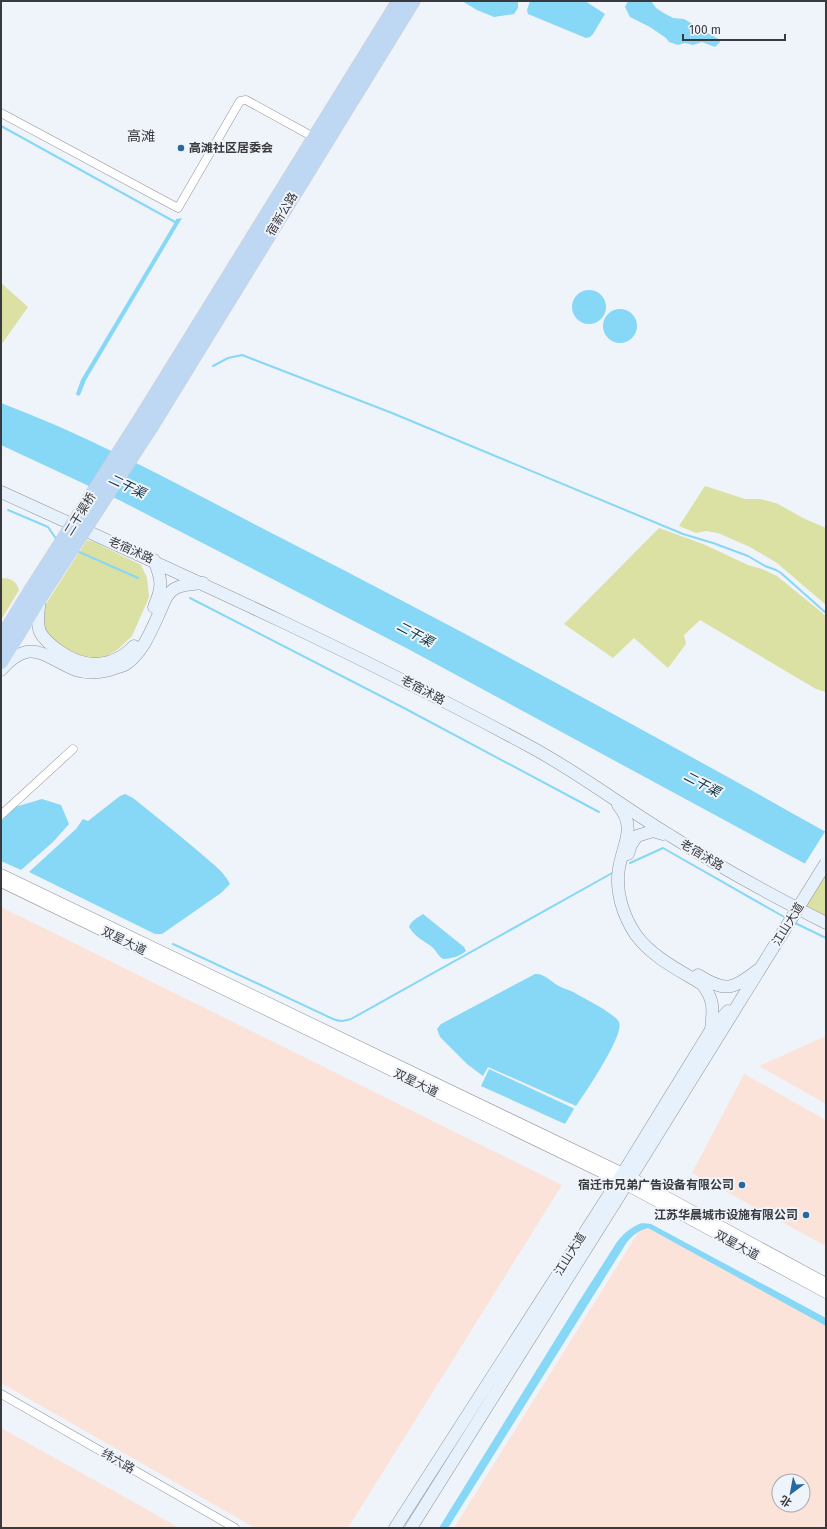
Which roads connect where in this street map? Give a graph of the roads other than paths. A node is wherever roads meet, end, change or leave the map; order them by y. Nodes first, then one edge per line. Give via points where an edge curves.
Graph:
1 (399, 1) edge
2 (413, 1) edge
3 (1, 113) edge
4 (319, 141) junction
5 (146, 422) joint
6 (1, 492) edge
7 (154, 560) junction
8 (203, 583) junction
9 (37, 595) junction
10 (1, 639) edge
11 (1, 662) edge
12 (1, 670) edge
13 (73, 749) dead end
14 (602, 790) junction
15 (629, 810) junction
16 (1, 815) edge
17 (672, 837) junction
18 (631, 845) junction
19 (826, 863) edge
20 (1, 874) edge
21 (1, 882) edge
22 (826, 923) edge
23 (762, 967) junction
24 (751, 986) junction
25 (712, 1030) junction
26 (624, 1179) junction
27 (826, 1283) edge
28 (826, 1293) edge
29 (1, 1394) edge
30 (235, 1528) edge
31 (395, 1528) edge
32 (411, 1528) edge

1 - 4 highway, 宿新公路
2 - 4 highway, 宿新公路
3 - 4 street via 178,208 240,101 246,100
4 - 5 highway, 宿新公路
5 - 9 highway, 二干渠桥, bridge
6 - 7 main road, 老宿沭路
7 - 8 main road, 老宿沭路
7 - 9 main road via 162,583 159,596 139,639 127,653 114,661 95,665 80,662 48,644 38,626
8 - 12 main road via 175,588 168,595 150,633 138,652 126,664 108,671 88,672 77,670 49,655 27,652 10,660
8 - 14 main road, 老宿沭路 via 396,676 530,746
9 - 10 highway
9 - 11 highway
13 - 16 street
14 - 15 main road, 老宿沭路
14 - 25 main road via 624,812 627,819 628,830 618,883 626,918 636,936 656,955 702,984 707,990 713,1010
15 - 17 main road, 老宿沭路
15 - 18 main road via 633,825
17 - 18 main road via 653,831 637,836
17 - 22 main road, 老宿沭路 via 750,883
18 - 23 main road via 624,869 626,900 639,929 657,949 706,980 724,987 734,986
19 - 23 main road, 江山大道, bridge
20 - 26 street, 双星大道
21 - 26 street, 双星大道
23 - 24 main road, 江山大道
24 - 25 main road, 江山大道
24 - 26 main road, 江山大道
25 - 26 main road, 江山大道
26 - 27 street, 双星大道
26 - 28 street, 双星大道
26 - 31 main road, 江山大道
26 - 32 main road, 江山大道
29 - 30 street, 纬六路

